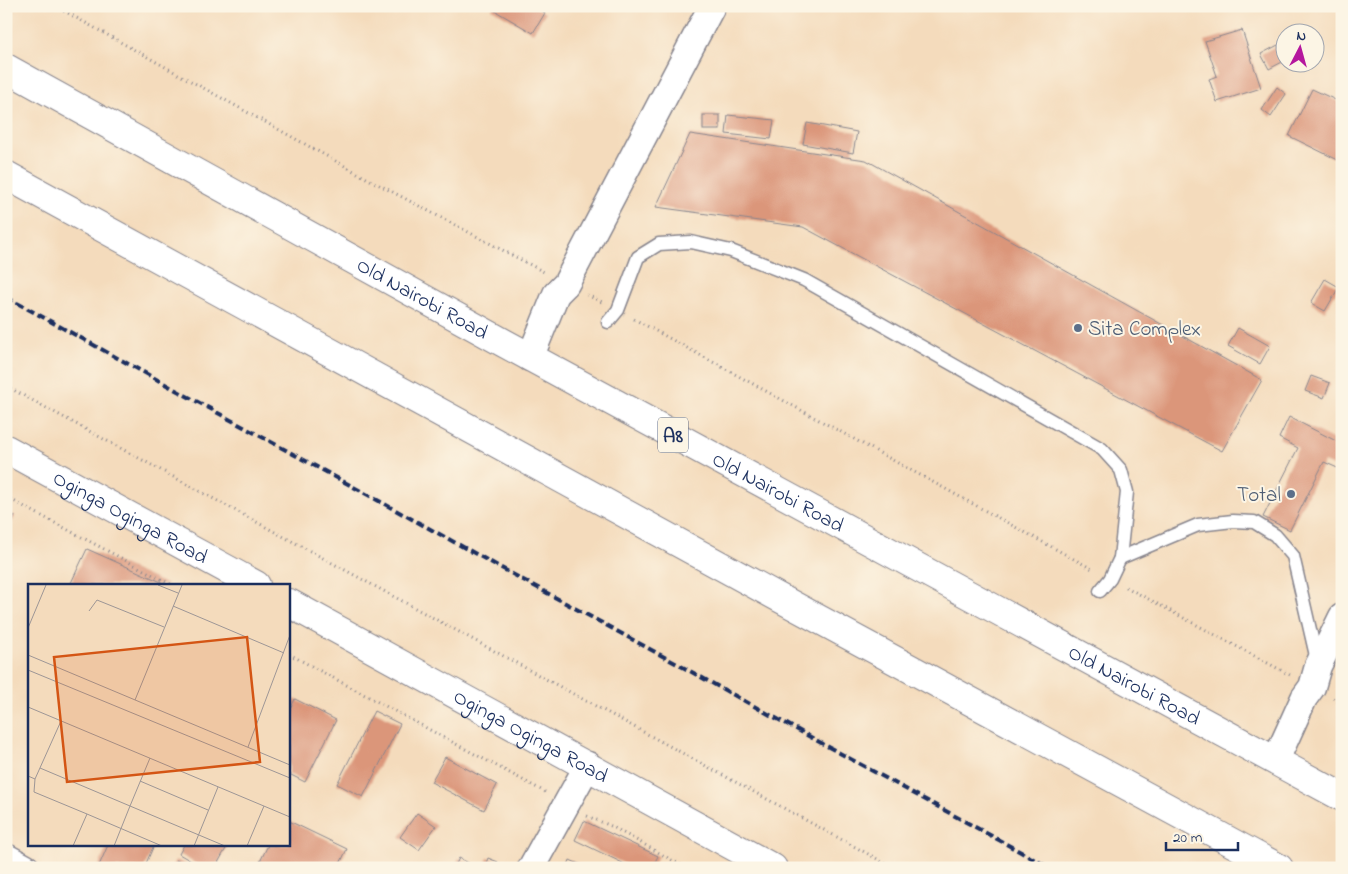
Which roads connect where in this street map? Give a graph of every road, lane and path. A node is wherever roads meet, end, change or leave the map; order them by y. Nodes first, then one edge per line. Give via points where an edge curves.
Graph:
1 (55, 6) edge
2 (712, 6) edge
3 (6, 68) edge
4 (6, 175) edge
5 (566, 284) junction
6 (618, 310) junction
7 (608, 322) dead end
8 (530, 358) junction
9 (6, 386) edge
10 (6, 449) edge
11 (6, 497) edge
12 (1120, 558) junction
13 (1110, 579) junction
14 (170, 584) edge
15 (254, 584) edge
16 (1100, 590) dead end
17 (290, 604) edge
18 (1342, 617) edge
19 (290, 655) edge
20 (1315, 676) junction
21 (1342, 704) edge
22 (1276, 760) junction
23 (588, 766) junction
24 (1342, 797) edge
25 (566, 804) junction
26 (6, 857) edge
27 (26, 868) edge
28 (531, 868) edge
29 (686, 868) edge
30 (773, 868) edge
31 (894, 868) edge
32 (1279, 868) edge

1 - 5 path
2 - 5 street
3 - 8 main road, Old Nairobi Road / A8
4 - 32 main road
5 - 6 path
5 - 8 street via 556,294
6 - 7 lane
6 - 12 lane via 638,257 659,244 691,242 732,250 804,280 1102,449 1121,470 1127,492
6 - 13 path
8 - 22 main road, Old Nairobi Road / A8
9 - 31 path
10 - 15 main road, Oginga Oginga Road
11 - 14 path
12 - 13 lane
12 - 20 lane via 1198,525 1254,522 1275,535 1293,556
13 - 16 lane
13 - 20 path
17 - 23 main road, Oginga Oginga Road
18 - 20 street
19 - 25 path
20 - 21 path
20 - 22 street
22 - 24 main road, Old Nairobi Road / A8
23 - 25 street
23 - 30 main road, Oginga Oginga Road
25 - 28 street
25 - 29 path
26 - 27 street

